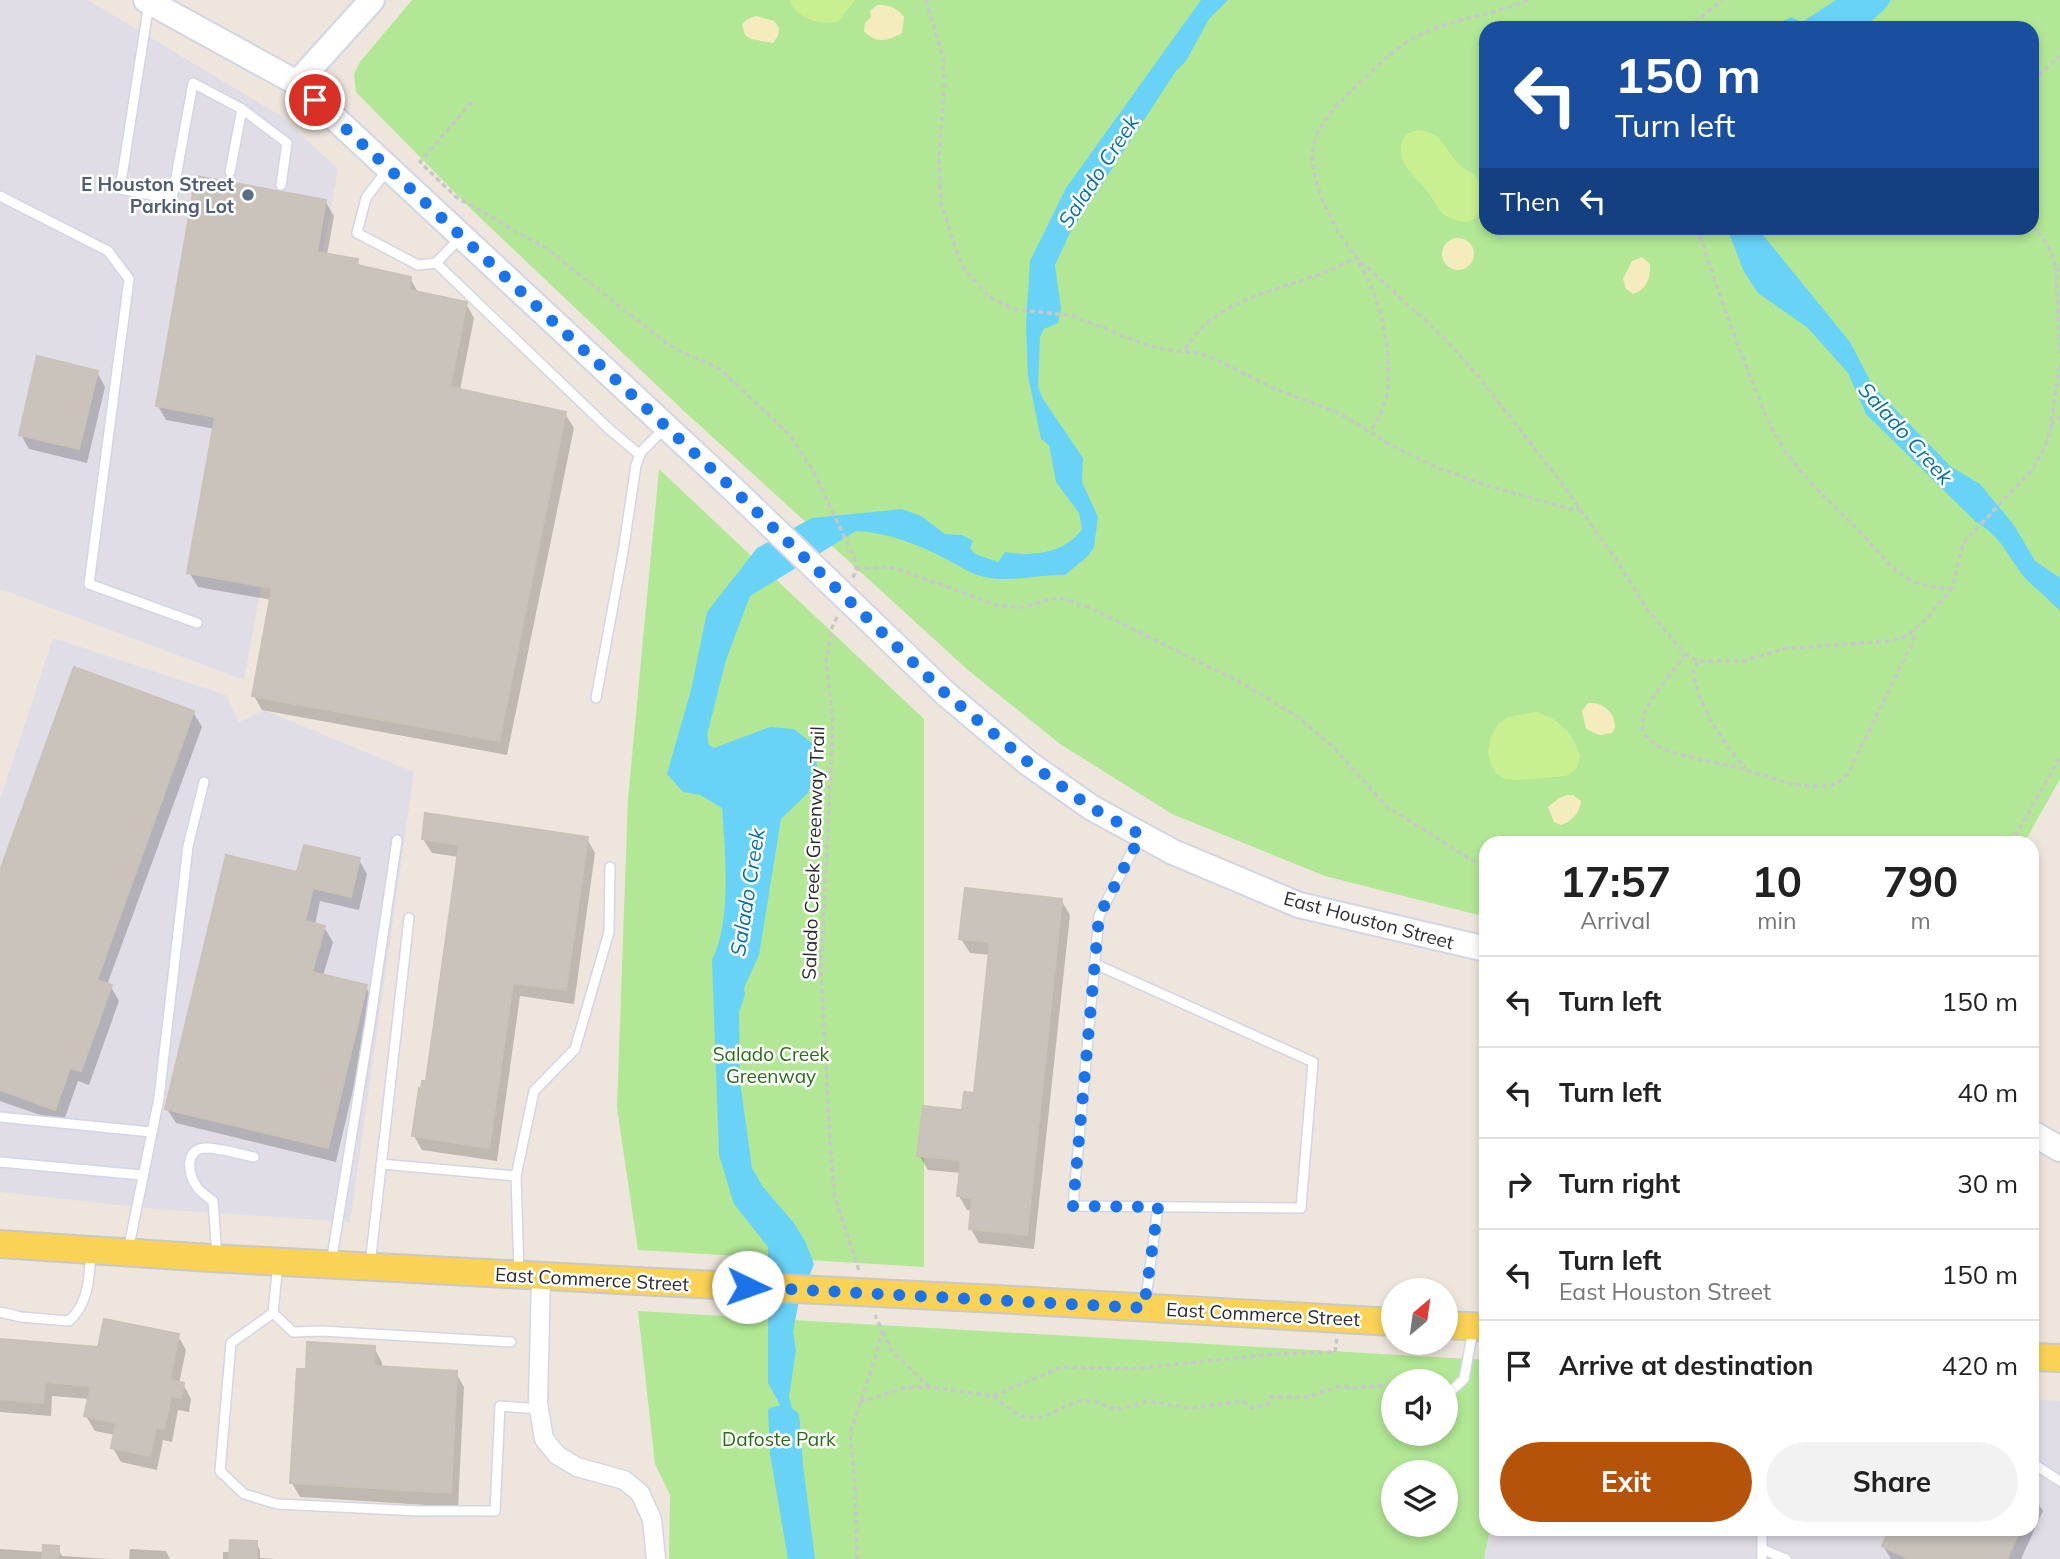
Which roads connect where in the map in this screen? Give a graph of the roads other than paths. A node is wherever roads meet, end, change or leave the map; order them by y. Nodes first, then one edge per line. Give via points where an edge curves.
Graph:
1 (372, 0) edge
2 (147, 1) edge
3 (297, 83) junction
4 (242, 109) junction
5 (388, 169) junction
6 (230, 172) dead end
7 (281, 184) dead end
8 (0, 196) edge
9 (461, 237) junction
10 (436, 263) junction
11 (666, 427) junction
12 (640, 455) junction
13 (197, 622) dead end
14 (596, 698) dead end
15 (204, 782) dead end
16 (1141, 835) junction
17 (397, 840) dead end
18 (610, 867) dead end
19 (410, 918) dead end
20 (1479, 947) edge
21 (1095, 964) junction
22 (0, 1117) edge
23 (151, 1132) junction
24 (2039, 1137) edge
25 (2060, 1149) edge
26 (254, 1157) dead end
27 (0, 1162) edge
28 (381, 1164) junction
29 (142, 1175) junction
30 (516, 1176) junction
31 (1158, 1207) junction
32 (0, 1244) edge
33 (92, 1250) junction
34 (128, 1252) junction
35 (217, 1258) junction
36 (278, 1262) junction
37 (330, 1265) junction
38 (369, 1267) junction
39 (530, 1275) junction
40 (1144, 1308) junction
41 (0, 1312) edge
42 (273, 1313) junction
43 (1381, 1321) edge
44 (1458, 1326) edge
45 (1479, 1327) edge
46 (1479, 1330) edge
47 (511, 1342) dead end
48 (2039, 1357) edge
49 (2060, 1358) edge
50 (1458, 1384) edge
51 (539, 1409) junction
52 (2039, 1467) edge
53 (2060, 1480) edge
54 (1762, 1536) edge
55 (1762, 1554) edge
56 (656, 1559) edge
57 (1786, 1559) edge

1 - 3 main road
2 - 3 main road, East Houston Street
2 - 4 lane via 120,189 173,199 193,83
3 - 5 main road, East Houston Street
4 - 6 lane
4 - 7 lane via 287,143
5 - 9 main road, East Houston Street
5 - 10 lane via 366,198 357,233 418,265
8 - 13 lane via 108,251 129,279 89,584
9 - 10 lane
9 - 11 main road, East Houston Street
10 - 12 lane
11 - 12 lane
11 - 16 main road, East Houston Street, bridge via 946,694 1028,762 1092,808
12 - 14 lane
15 - 23 lane via 188,846 159,1098
16 - 20 main road, East Houston Street via 1299,905
16 - 21 lane via 1099,916
17 - 37 lane
18 - 30 lane via 609,932 575,1049 534,1091
19 - 28 lane
21 - 31 lane via 1073,1206
21 - 31 lane via 1313,1062 1301,1208
22 - 23 lane
23 - 29 lane
24 - 25 main road
26 - 35 lane via 205,1148 189,1157 197,1188 213,1201
27 - 29 lane
28 - 30 lane
28 - 38 lane
29 - 34 lane
30 - 39 lane
31 - 40 lane
32 - 33 main road, East Commerce Street
33 - 34 main road, East Commerce Street
33 - 41 lane via 83,1304 69,1321
34 - 35 main road, East Commerce Street
35 - 36 main road, East Commerce Street
36 - 37 main road, East Commerce Street
36 - 42 lane
37 - 38 main road, East Commerce Street
38 - 39 main road, East Commerce Street
39 - 40 main road, East Commerce Street, bridge
39 - 51 street
40 - 43 main road, East Commerce Street
42 - 47 lane via 293,1332
42 - 51 lane via 231,1343 220,1471 244,1494 290,1505 495,1511 500,1406
44 - 45 main road
46 - 50 lane
48 - 49 main road
51 - 56 street via 544,1439 557,1455 577,1467 624,1480 640,1493 652,1519
52 - 53 lane
54 - 55 lane
55 - 57 lane

